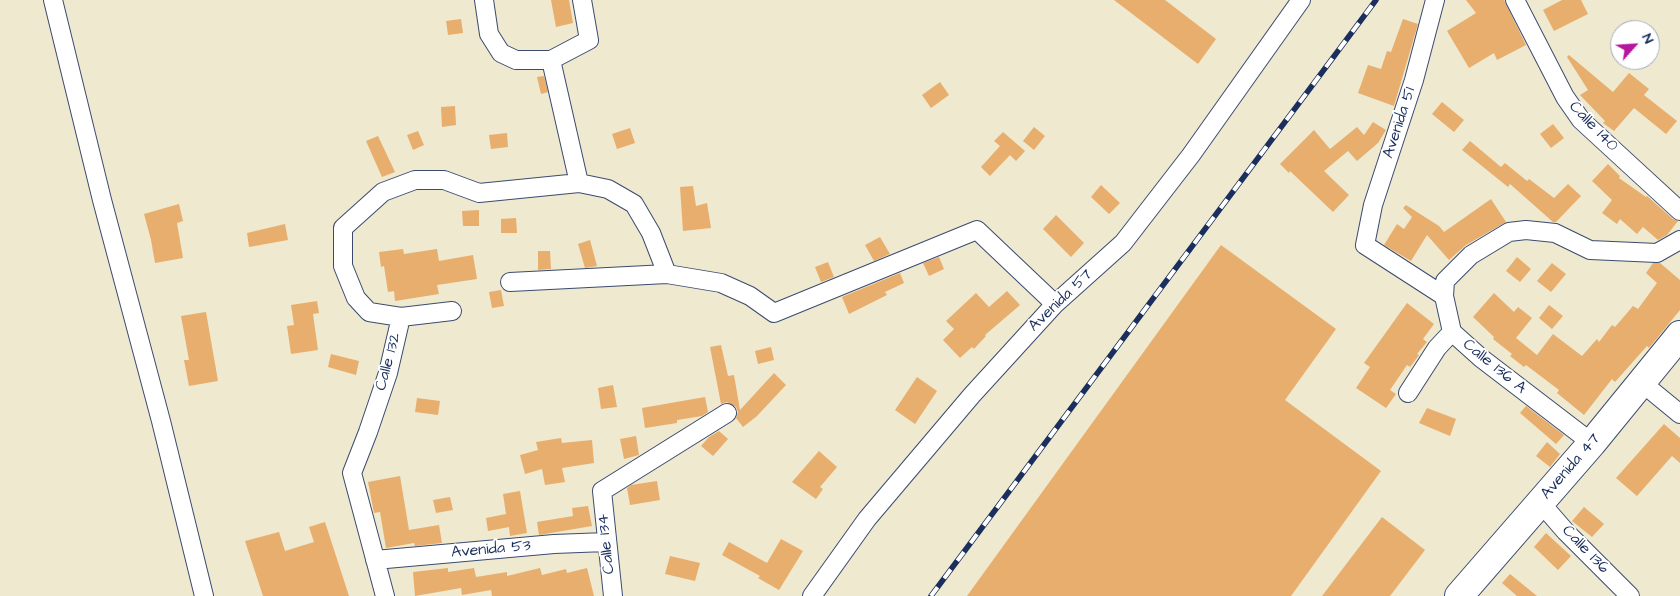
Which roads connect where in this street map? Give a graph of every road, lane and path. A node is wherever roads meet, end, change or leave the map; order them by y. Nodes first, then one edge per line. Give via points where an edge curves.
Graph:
1 (53, 0) edge
2 (484, 0) edge
3 (582, 0) edge
4 (1301, 0) edge
5 (1435, 0) edge
6 (1516, 0) edge
7 (551, 60) junction
8 (579, 183) junction
9 (1680, 211) edge
10 (1680, 240) edge
11 (667, 274) junction
12 (510, 282) dead end
13 (1444, 296) junction
14 (1055, 304) junction
15 (452, 310) dead end
16 (401, 317) junction
17 (1452, 332) junction
18 (1680, 335) edge
19 (1641, 382) junction
20 (1408, 392) dead end
21 (727, 412) dead end
22 (1680, 414) edge
23 (1592, 444) junction
24 (1540, 502) junction
25 (606, 542) junction
26 (376, 560) junction
27 (204, 596) edge
28 (385, 596) edge
29 (613, 596) edge
30 (812, 596) edge
31 (1458, 596) edge
32 (1630, 596) edge

1 - 27 street
2 - 7 street via 489,34 501,54 516,60
3 - 7 street via 589,40
4 - 14 street, Avenida 57 via 1191,155 1122,243
5 - 13 street, Avenida 51 via 1414,80 1373,205 1365,245
6 - 9 street, Calle 140 via 1565,98 1581,120
7 - 8 street
8 - 11 street, Calle 132 via 608,189 634,204 651,233
8 - 16 street, Calle 132 via 479,193 444,180 415,180 383,192 343,228 342,266 356,298 369,312
10 - 13 street via 1657,253 1590,250 1554,233 1509,232 1471,255 1455,270 1445,281
11 - 12 street
11 - 14 street via 721,283 750,296 774,313 977,230
13 - 17 street, Calle 136 A
14 - 30 street, Avenida 57 via 867,518
15 - 16 street
16 - 26 street, Calle 132 via 388,373 352,473
17 - 20 street via 1437,348
17 - 23 street, Calle 136 A
18 - 19 main road, Avenida 47
19 - 22 street
19 - 23 main road, Avenida 47
21 - 25 street, Calle 134 via 602,492
23 - 24 main road, Avenida 47
24 - 31 main road, Avenida 47
24 - 32 street, Calle 136
25 - 26 street, Avenida 53
25 - 29 street, Calle 134
26 - 28 street, Calle 132

